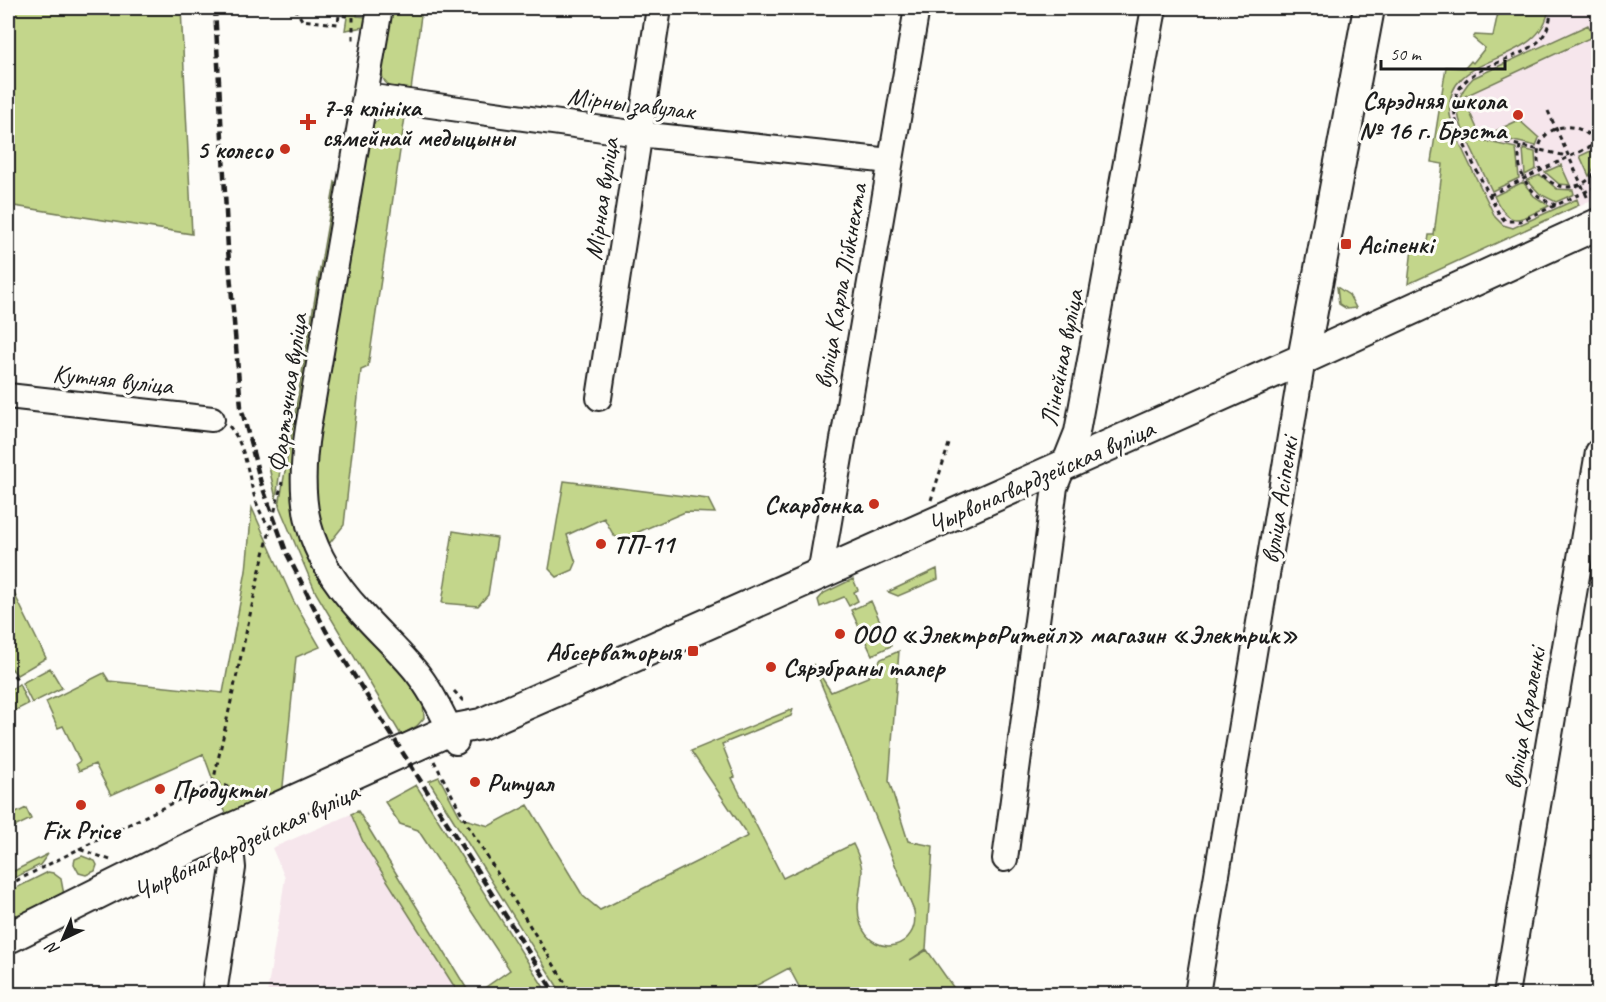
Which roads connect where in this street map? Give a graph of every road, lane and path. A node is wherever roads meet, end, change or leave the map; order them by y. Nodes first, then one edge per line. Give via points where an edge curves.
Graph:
1 (295, 8) edge
2 (380, 8) edge
3 (659, 8) edge
4 (917, 8) edge
5 (1154, 8) edge
6 (1369, 8) edge
7 (1552, 8) edge
8 (333, 10) dead end
9 (339, 15) junction
10 (351, 17) dead end
11 (366, 96) junction
12 (1548, 111) dead end
13 (1556, 129) junction
14 (1461, 132) junction
15 (639, 134) junction
16 (1598, 143) edge
17 (1520, 146) junction
18 (1538, 149) junction
19 (1599, 150) edge
20 (1569, 156) junction
21 (890, 161) junction
22 (1599, 165) edge
23 (1540, 171) junction
24 (1524, 178) junction
25 (1582, 185) junction
26 (1599, 186) edge
27 (1586, 192) junction
28 (1490, 195) junction
29 (1557, 205) junction
30 (1594, 212) edge
31 (1303, 359) junction
32 (8, 396) edge
33 (599, 398) dead end
34 (212, 418) joint
35 (949, 444) dead end
36 (1599, 452) edge
37 (1066, 464) junction
38 (282, 485) dead end
39 (932, 525) junction
40 (272, 529) junction
41 (820, 574) junction
42 (8, 668) edge
43 (17, 679) dead end
44 (453, 690) dead end
45 (458, 732) junction
46 (215, 782) junction
47 (255, 796) dead end
48 (209, 801) dead end
49 (228, 840) junction
50 (79, 849) dead end
51 (61, 858) dead end
52 (1005, 859) dead end
53 (8, 885) edge
54 (8, 938) edge
55 (8, 955) edge
56 (214, 994) edge
57 (572, 994) edge
58 (1197, 994) edge
59 (1506, 994) edge

1 - 9 path via 302,20 338,24
2 - 11 street, Фартэчная вуліца
3 - 15 street, Мірная вуліца
4 - 21 street, вуліца Карла Лібкнехта
5 - 37 street, Лінейная вуліца via 1077,432
6 - 31 main road, вуліца Асіпенкі
7 - 14 path via 1548,28 1539,41 1480,70 1460,88 1455,116
8 - 9 path
9 - 10 path
11 - 15 street, Мірны завулак
11 - 45 street, Фартэчная вуліца via 303,458 303,505 312,536 331,574 358,610 419,675
12 - 13 path
13 - 16 path via 1578,127
13 - 18 path
13 - 20 path
14 - 17 path
14 - 28 path
15 - 21 street, Мірны завулак
15 - 33 street, Мірная вуліца
16 - 19 path
16 - 20 path
17 - 18 path
17 - 24 path
18 - 20 path
18 - 23 path
20 - 23 path
20 - 25 path
21 - 41 street, вуліца Карла Лібкнехта
22 - 25 path
23 - 24 path
23 - 25 path via 1559,187
24 - 28 path
24 - 29 path via 1541,198
25 - 27 path
26 - 27 path
27 - 29 path
27 - 30 path
28 - 29 path via 1501,217 1510,223
30 - 31 main road, Чырвонагвардзейская вуліца
31 - 37 main road, Чырвонагвардзейская вуліца
31 - 58 street, вуліца Асіпенкі
32 - 34 street, Кутняя вуліца
34 - 40 path via 228,426 238,440 257,506
35 - 39 path via 932,492
36 - 59 street, вуліца Караленкі
37 - 39 main road, Чырвонагвардзейская вуліца
37 - 52 street, Лінейная вуліца via 1055,487
38 - 40 path
39 - 41 main road, Чырвонагвардзейская вуліца
40 - 46 path
41 - 45 main road, Чырвонагвардзейская вуліца
42 - 43 path
44 - 45 path
45 - 49 main road, Чырвонагвардзейская вуліца
45 - 57 path via 470,829
46 - 47 path
46 - 48 path
46 - 50 path
49 - 54 main road, Чырвонагвардзейская вуліца
49 - 55 main road, Чырвонагвардзейская вуліца
49 - 56 street via 233,868
51 - 53 path

